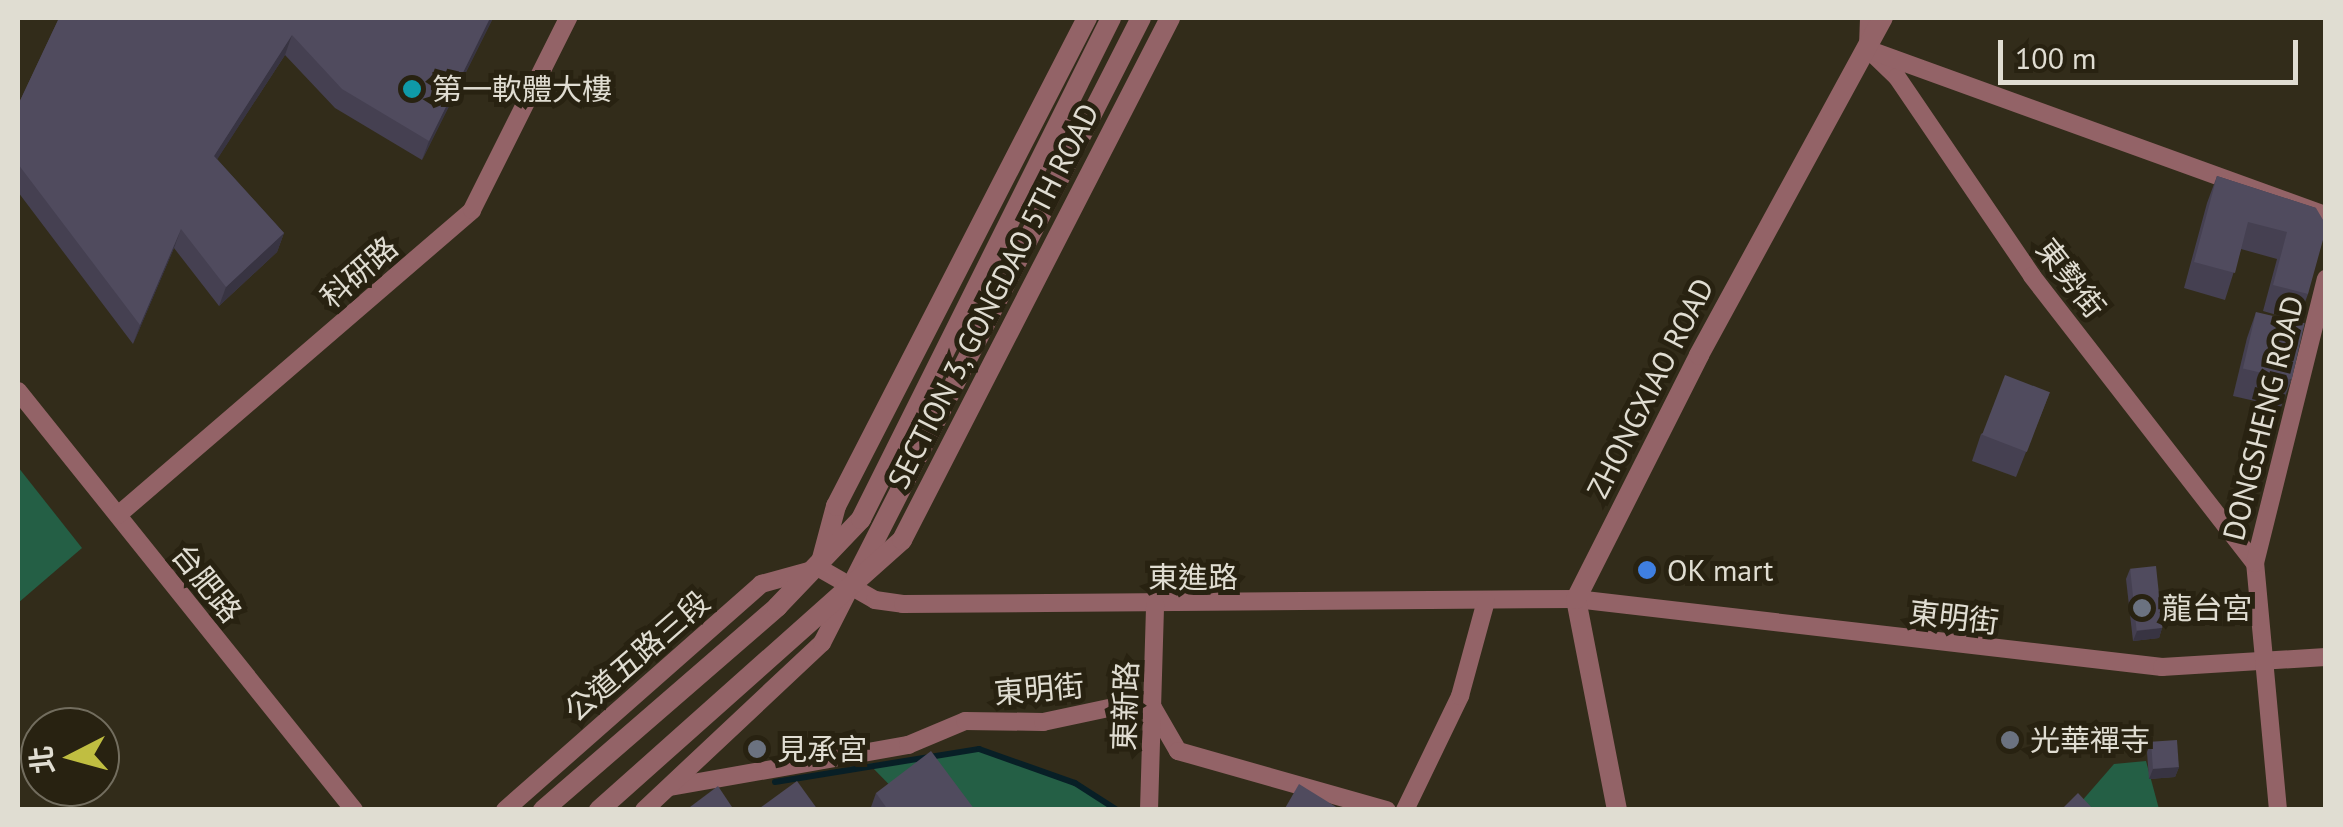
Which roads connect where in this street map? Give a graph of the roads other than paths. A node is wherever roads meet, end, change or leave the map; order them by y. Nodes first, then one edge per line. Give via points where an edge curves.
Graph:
1 (568, 18) edge
2 (1087, 18) edge
3 (1111, 18) edge
4 (1140, 18) edge
5 (1170, 18) edge
6 (1869, 18) edge
7 (1883, 18) edge
8 (1868, 50) junction
9 (2326, 215) edge
10 (2326, 279) edge
11 (18, 391) edge
12 (118, 515) junction
13 (2256, 563) junction
14 (819, 568) junction
15 (850, 587) junction
16 (1576, 599) junction
17 (1486, 601) junction
18 (1155, 604) junction
19 (2326, 657) edge
20 (2264, 662) junction
21 (1152, 706) junction
22 (670, 787) junction
23 (1149, 803) edge
24 (354, 810) edge
25 (506, 810) edge
26 (544, 810) edge
27 (599, 810) edge
28 (644, 810) edge
29 (1386, 810) edge
30 (1404, 810) edge
31 (1618, 810) edge
32 (2278, 810) edge

1 - 12 street, 科研路 via 472,210
2 - 14 street, SECTION 3, GONGDAO 5TH ROAD via 836,506
3 - 14 street, SECTION 3, GONGDAO 5TH ROAD via 861,519
4 - 15 street, SECTION 3, GONGDAO 5TH ROAD
5 - 15 street, SECTION 3, GONGDAO 5TH ROAD via 902,540
6 - 8 street
7 - 8 street, ZHONGXIAO ROAD
8 - 9 street
8 - 13 street, 東勢街 via 1897,76 2032,276
8 - 16 street, ZHONGXIAO ROAD via 1698,355
10 - 13 street, DONGSHENG ROAD
11 - 12 street, 台肥路
12 - 24 street, 台肥路
13 - 20 street, DONGSHENG ROAD
14 - 15 street, 東進路
14 - 25 street, 公道五路三段 via 761,584
14 - 26 street, SECTION 3, GONGDAO 5TH ROAD
15 - 18 street, 東進路 via 902,604
15 - 22 street via 822,643
15 - 27 street, SECTION 3, GONGDAO 5TH ROAD
16 - 17 street, 東進路
16 - 20 street, 東明街 via 2162,667
16 - 31 street
17 - 18 street, 東進路
17 - 30 street via 1460,696
18 - 21 street, 東新路
19 - 20 street, 東明街
20 - 32 street, DONGSHENG ROAD
21 - 22 street, 東明街 via 1125,702 1044,722 965,721 908,746
21 - 23 street, 東新路
21 - 29 street via 1178,751
22 - 28 street

